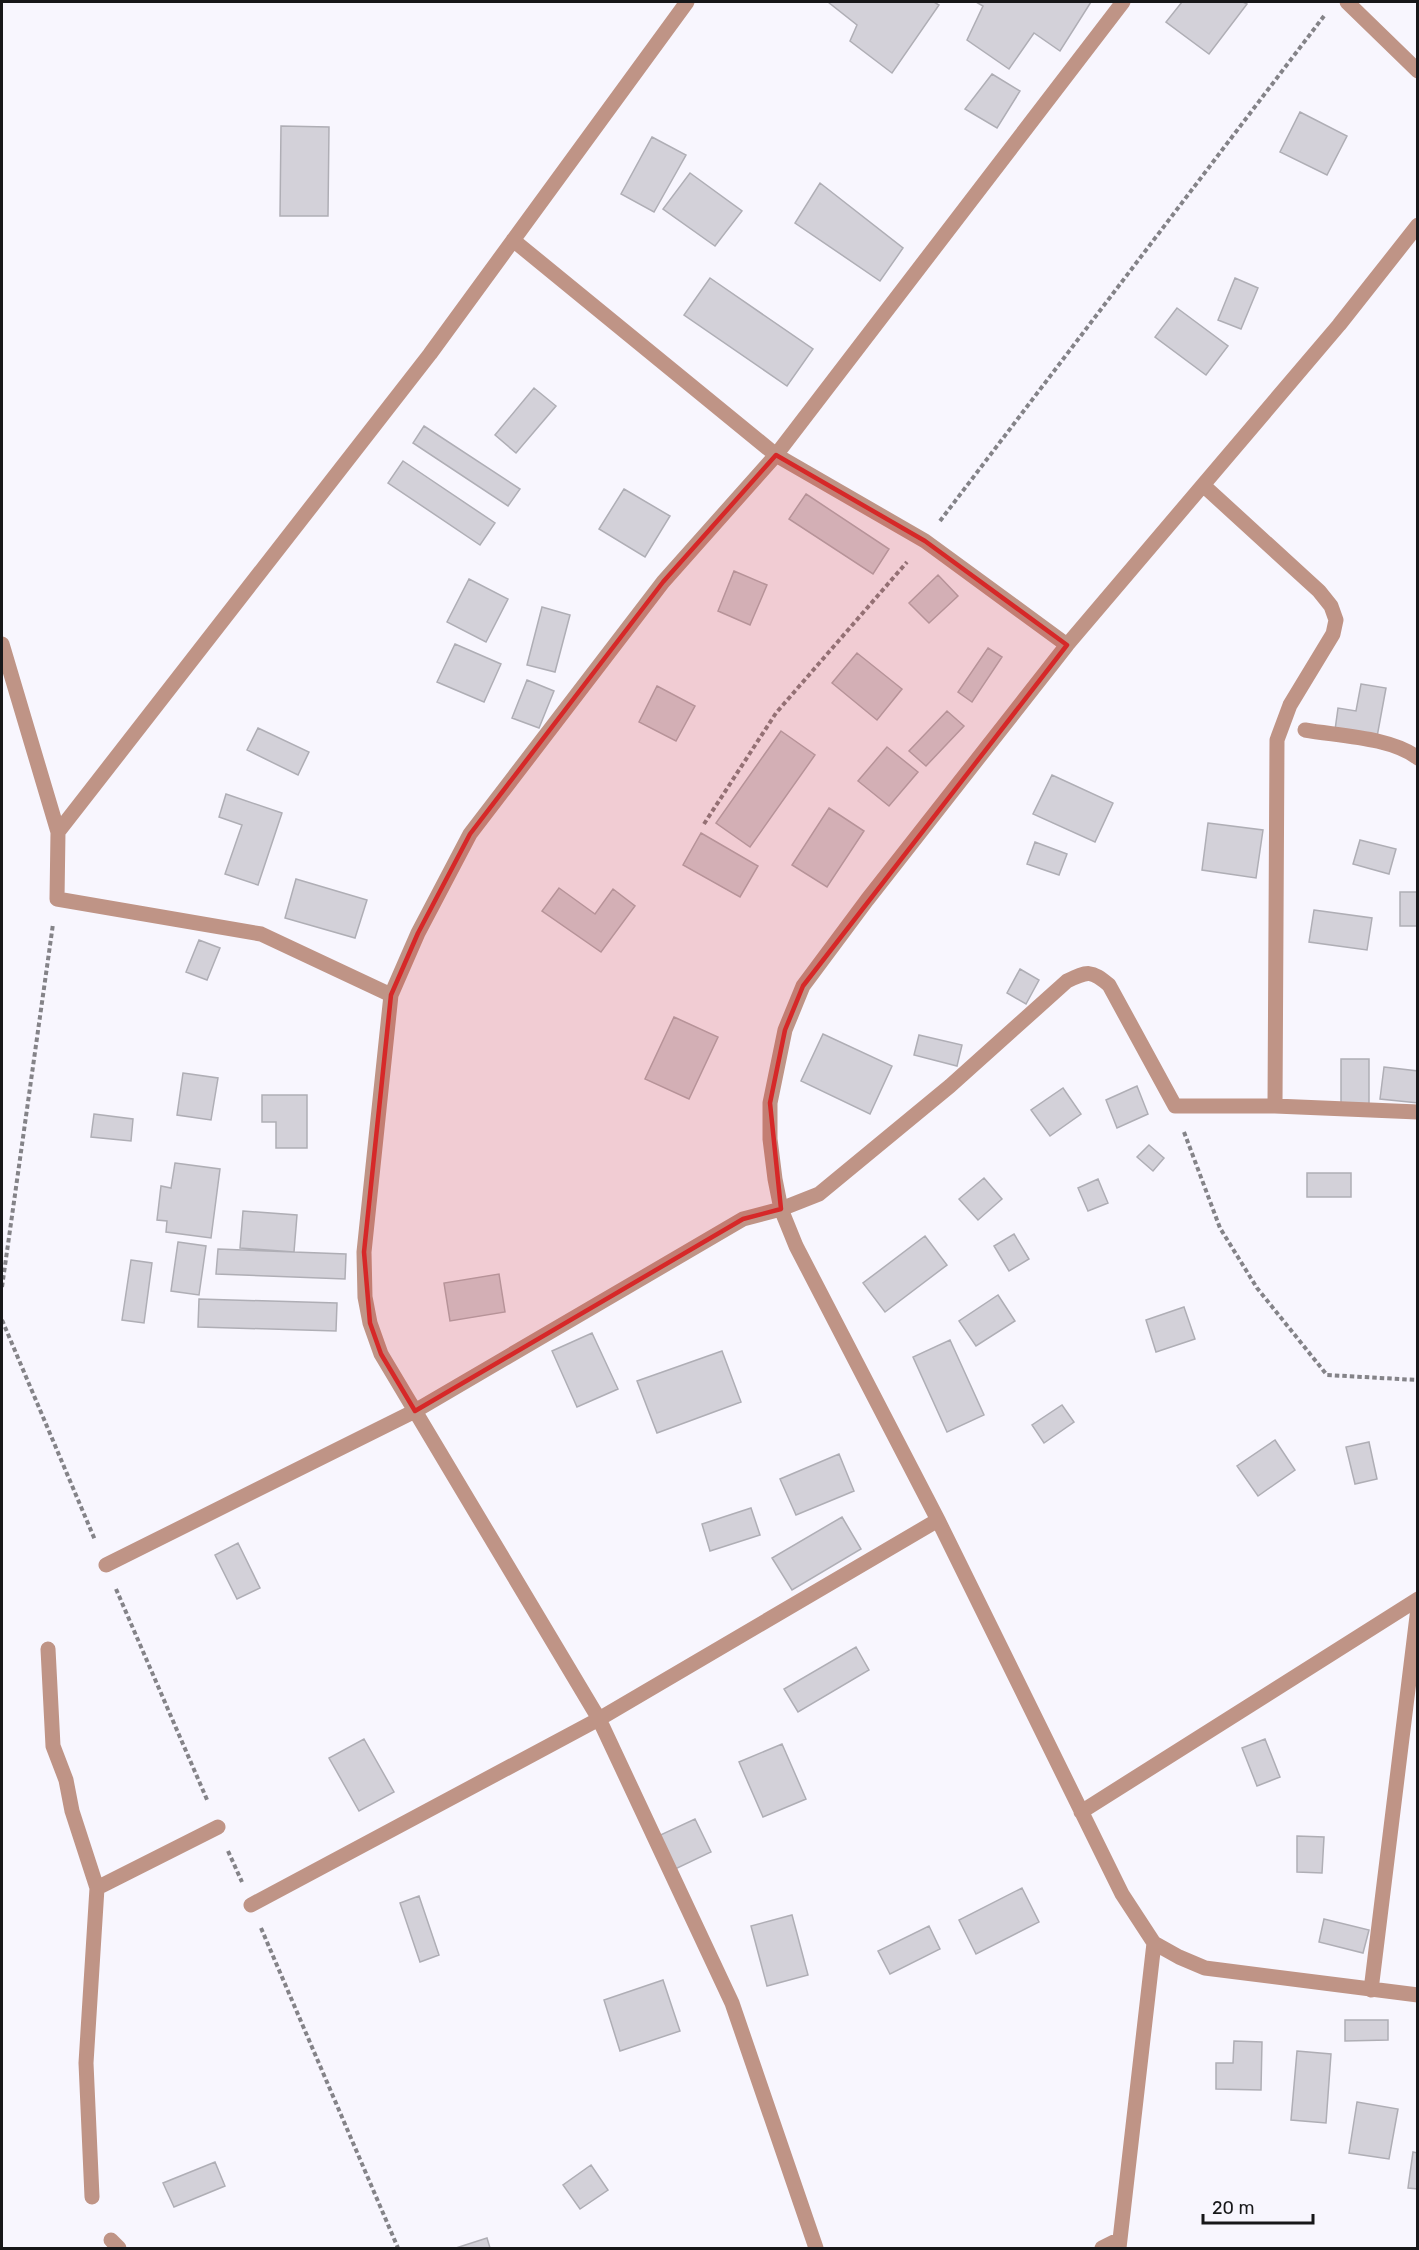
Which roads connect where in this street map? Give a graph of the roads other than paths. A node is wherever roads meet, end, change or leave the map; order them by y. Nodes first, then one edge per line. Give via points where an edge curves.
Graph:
1 (687, 2) edge
2 (1123, 2) edge
3 (1347, 2) edge
4 (1418, 71) edge
5 (1418, 225) edge
6 (513, 240) junction
7 (776, 455) junction
8 (1203, 484) junction
9 (2, 644) edge
10 (1067, 645) junction
11 (1305, 730) dead end
12 (1418, 758) edge
13 (58, 832) junction
14 (391, 995) junction
15 (1275, 1106) junction
16 (1418, 1112) edge
17 (781, 1209) junction
18 (415, 1411) junction
19 (938, 1520) junction
20 (106, 1565) road end
21 (1418, 1599) edge
22 (1418, 1608) edge
23 (48, 1649) dead end
24 (599, 1719) junction
25 (1081, 1812) junction
26 (218, 1827) road end
27 (97, 1888) junction
28 (251, 1905) road end
29 (1154, 1943) junction
30 (1371, 1990) junction
31 (1418, 1995) edge
32 (93, 2197) dead end
33 (1120, 2243) edge
34 (816, 2248) edge
35 (1102, 2248) edge

1 - 6 street
2 - 7 street
3 - 4 street
5 - 8 street via 1339,325
6 - 7 street
6 - 13 street via 430,354
7 - 10 street via 925,541
7 - 14 street via 663,582 470,834 418,933
8 - 10 street
8 - 15 street via 1319,591 1336,620 1333,634 1290,705 1276,740
9 - 13 street
10 - 17 street via 803,986 785,1030 770,1103 774,1179
11 - 12 street via 1407,749
13 - 14 street via 57,899 261,934
14 - 18 street via 364,1252 364,1297 381,1354
15 - 16 street
15 - 17 street via 1175,1106 1109,985 1095,974 1084,973 1067,981 950,1086 819,1194
17 - 18 street via 743,1218
17 - 19 street via 796,1246
18 - 20 street
18 - 24 street
19 - 24 street
19 - 25 street
21 - 25 street
22 - 30 street
23 - 27 street via 53,1746
24 - 28 street
24 - 34 street via 732,2003
25 - 29 street via 1122,1894
26 - 27 street
27 - 32 street via 86,2063
29 - 30 street via 1204,1968
29 - 33 street
30 - 31 street
33 - 35 street

